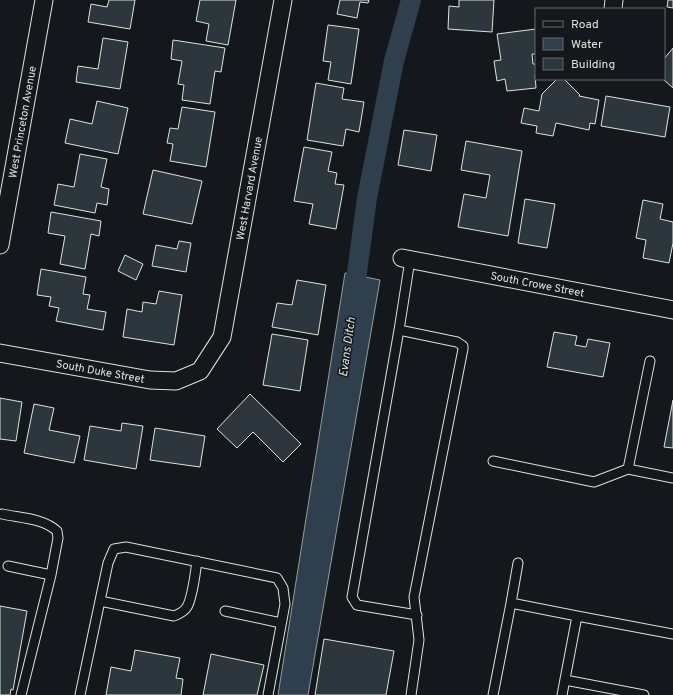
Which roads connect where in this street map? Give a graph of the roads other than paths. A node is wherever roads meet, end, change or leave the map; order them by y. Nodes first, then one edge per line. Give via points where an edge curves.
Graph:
1 (44, 0) edge
2 (283, 0) edge
3 (0, 245) edge
4 (406, 259) joint
5 (673, 310) edge
6 (399, 330) junction
7 (0, 353) edge
8 (650, 361) dead end
9 (200, 371) joint
10 (493, 461) dead end
11 (628, 469) junction
12 (673, 478) edge
13 (2, 514) dead end
14 (197, 561) junction
15 (518, 563) dead end
16 (8, 566) dead end
17 (51, 575) junction
18 (100, 601) junction
19 (511, 603) junction
20 (225, 611) dead end
21 (417, 615) junction
22 (577, 616) junction
23 (282, 623) junction
24 (673, 634) edge
25 (565, 680) junction
26 (21, 695) edge
27 (80, 695) edge
28 (268, 695) edge
29 (411, 695) edge
30 (493, 695) edge
31 (562, 695) edge
32 (644, 695) edge

1 - 3 street, West Princeton Avenue
2 - 9 street, West Harvard Avenue via 222,336
4 - 5 street, South Crowe Street
4 - 6 lane
6 - 21 lane via 457,342 464,349 414,597
6 - 21 lane via 352,597 357,605
7 - 9 street, South Duke Street via 150,380 176,381
8 - 11 lane
10 - 11 lane via 594,482
11 - 12 lane
13 - 17 lane via 42,522 51,525 57,531
14 - 18 lane via 188,604 182,612 174,616
14 - 18 lane via 126,547 114,549 108,563
14 - 23 lane via 277,578 283,588 285,604
15 - 19 lane
16 - 17 lane
17 - 26 lane
18 - 27 lane
19 - 22 lane
19 - 30 lane
20 - 23 lane
21 - 29 lane via 419,640
22 - 24 lane
22 - 25 lane
23 - 28 lane
25 - 31 lane
25 - 32 lane

